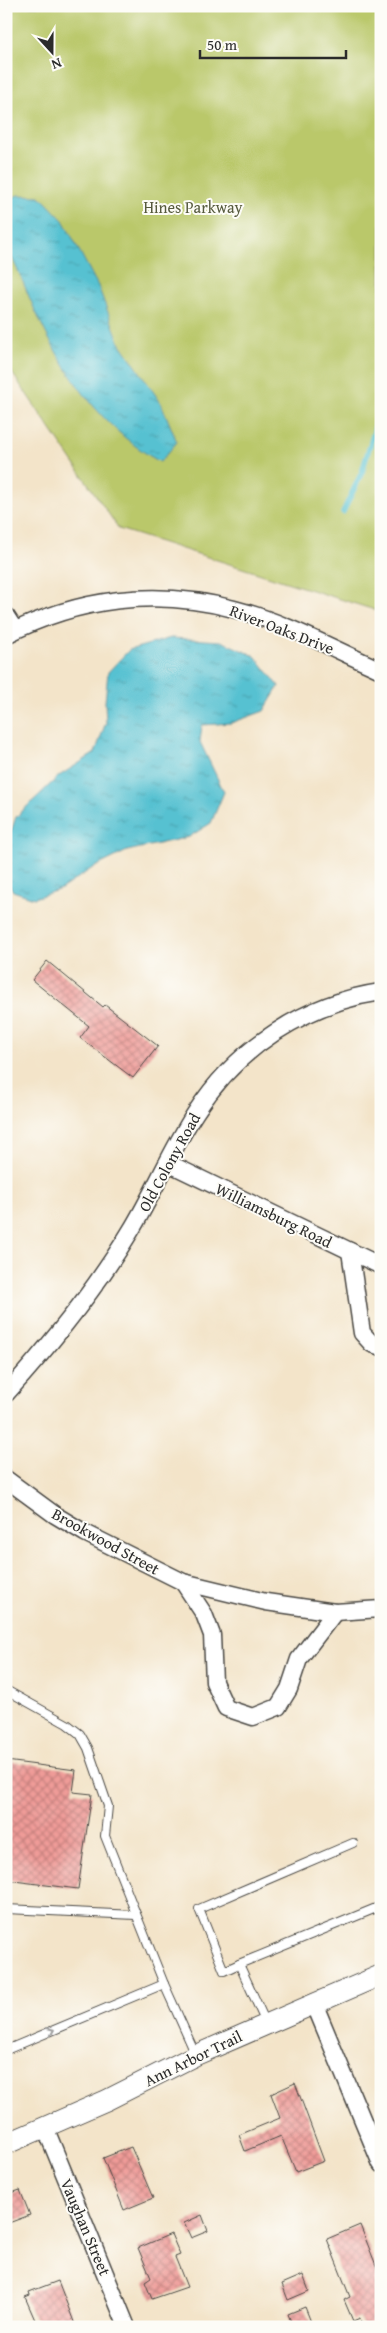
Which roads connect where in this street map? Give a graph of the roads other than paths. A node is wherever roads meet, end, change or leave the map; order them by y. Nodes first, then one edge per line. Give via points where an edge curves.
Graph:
1 (6, 616) edge
2 (11, 633) edge
3 (381, 670) edge
4 (381, 992) edge
5 (168, 1163) junction
6 (350, 1251) junction
7 (381, 1266) edge
8 (381, 1347) edge
9 (6, 1394) edge
10 (6, 1479) edge
11 (182, 1582) junction
12 (381, 1609) edge
13 (335, 1612) junction
14 (6, 1690) edge
15 (353, 1843) dead end
16 (381, 1906) edge
17 (6, 1909) edge
18 (136, 1915) junction
19 (239, 1964) junction
20 (381, 1975) edge
21 (164, 1984) junction
22 (314, 2003) junction
23 (266, 2023) junction
24 (6, 2050) edge
25 (196, 2055) junction
26 (46, 2127) junction
27 (6, 2144) edge
28 (381, 2164) edge
29 (127, 2327) edge

1 - 2 street
2 - 3 street, River Oaks Drive via 36,620 88,604 121,599 177,598 235,609 267,620
4 - 5 street, Old Colony Road via 323,1007 273,1033 249,1051 214,1086 195,1112
5 - 6 street, Williamsburg Road
5 - 9 street, Old Colony Road via 129,1234 87,1297
6 - 7 street, Williamsburg Road
6 - 8 street via 362,1333 372,1344
10 - 11 street, Brookwood Street via 85,1533
11 - 13 street, Brookwood Street via 266,1602
11 - 13 street, Brookwood Street via 204,1614 212,1635 214,1682 226,1708 253,1717 278,1707 289,1689 300,1658
12 - 13 street, Brookwood Street
14 - 18 lane via 80,1734 108,1806 105,1836
15 - 19 lane via 199,1909 224,1971
16 - 19 lane
17 - 18 lane
18 - 21 lane
19 - 23 lane
20 - 22 street, Ann Arbor Trail
24 -> 21 lane
21 - 25 lane
22 - 23 street, Ann Arbor Trail
22 - 28 street
23 - 25 street, Ann Arbor Trail
25 - 26 street, Ann Arbor Trail
26 - 27 street, Ann Arbor Trail
26 - 29 street, Vaughan Street

